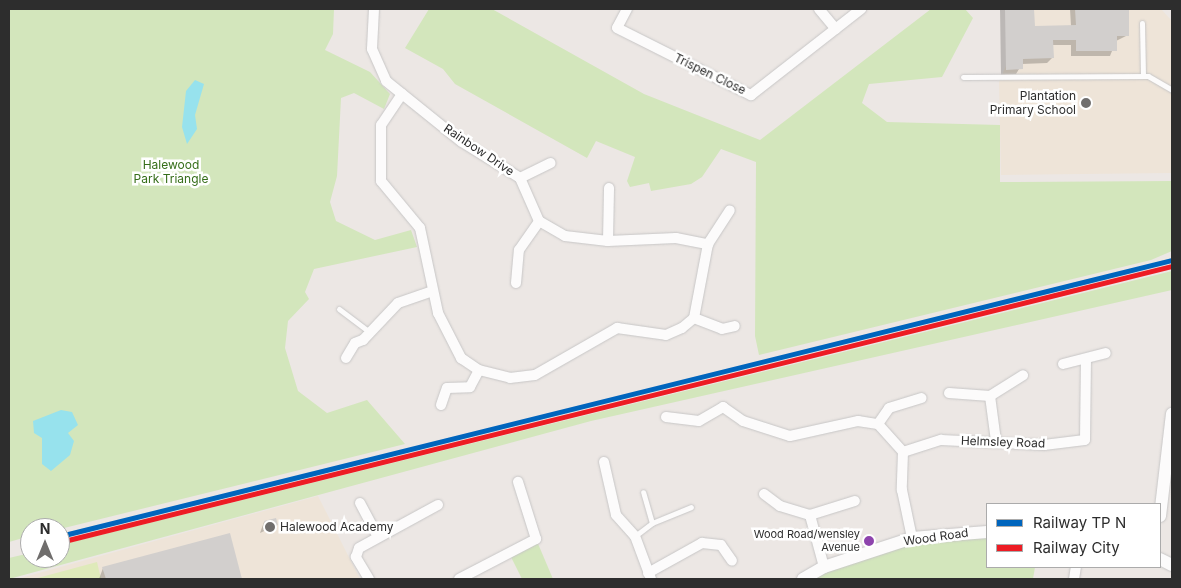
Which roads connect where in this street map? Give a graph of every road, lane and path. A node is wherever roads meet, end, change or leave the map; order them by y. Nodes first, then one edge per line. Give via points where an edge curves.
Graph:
1 (374, 9) edge
2 (627, 9) edge
3 (818, 9) edge
4 (861, 9) edge
5 (1142, 23) dead end
6 (836, 29) junction
7 (1143, 76) junction
8 (963, 77) dead end
9 (1172, 90) edge
10 (402, 94) junction
11 (551, 163) dead end
12 (520, 178) junction
13 (609, 188) dead end
14 (730, 210) dead end
15 (539, 221) junction
16 (608, 241) junction
17 (708, 244) junction
18 (516, 283) dead end
19 (432, 291) junction
20 (339, 310) dead end
21 (694, 318) junction
22 (735, 326) dead end
23 (370, 332) junction
24 (1106, 353) dead end
25 (346, 358) dead end
26 (1086, 360) junction
27 (1063, 364) dead end
28 (479, 370) junction
29 (1024, 374) dead end
30 (949, 393) dead end
31 (990, 396) junction
32 (922, 398) dead end
33 (441, 404) dead end
34 (1172, 415) edge
35 (666, 417) dead end
36 (878, 424) junction
37 (996, 441) junction
38 (903, 452) junction
39 (604, 462) dead end
40 (518, 482) dead end
41 (643, 492) dead end
42 (764, 494) dead end
43 (855, 501) dead end
44 (360, 503) dead end
45 (438, 505) dead end
46 (691, 507) dead end
47 (1161, 508) edge
48 (810, 515) junction
49 (652, 523) junction
50 (986, 532) edge
51 (636, 536) junction
52 (378, 537) junction
53 (912, 538) junction
54 (732, 561) dead end
55 (824, 566) junction
56 (649, 576) edge
57 (369, 579) edge
58 (459, 579) edge
59 (803, 579) edge

1 - 10 street, Rainbow Drive via 372,49 386,81
2 - 6 street, Trispen Close via 617,28 752,95
3 - 6 street
4 - 6 street, Trispen Close
5 - 7 lane
7 - 8 lane
7 - 9 lane
10 - 12 street, Rainbow Drive via 462,142
10 - 19 street via 381,126 381,181 420,228
11 - 12 street
12 - 15 street, Rainbow Drive
13 - 16 street
14 - 17 street
15 - 16 street via 566,236
15 - 18 street via 518,250
16 - 17 street via 676,238
17 - 21 street
19 - 23 street via 398,303
19 - 28 street via 446,331 462,358
20 - 23 lane
21 - 22 street via 722,329
21 - 28 street via 666,335 617,328 535,375 510,378
23 - 25 street via 355,343
24 - 26 street
26 - 27 street
26 - 37 street, Helmsley Road via 1085,440 1044,445
28 - 33 street via 470,387 447,388
29 - 31 street
30 - 31 street via 970,392
31 - 37 street
32 - 36 street via 889,408
34 - 47 street
35 - 36 street via 699,421 722,407 790,436 858,421
36 - 38 street
37 - 38 street, Helmsley Road via 941,440
38 - 53 street via 902,490
39 - 51 street via 616,515
40 - 58 street via 536,539
41 - 49 lane
42 - 48 street via 780,506
43 - 48 street
44 - 52 street
45 - 52 street
46 - 49 lane
48 - 55 street
49 - 51 lane
50 - 53 street, Wood Road
51 - 56 street
52 - 57 street via 360,548 356,557
53 - 55 street, Wood Road
54 - 56 street via 721,545 702,543
55 - 59 street, Wood Road

